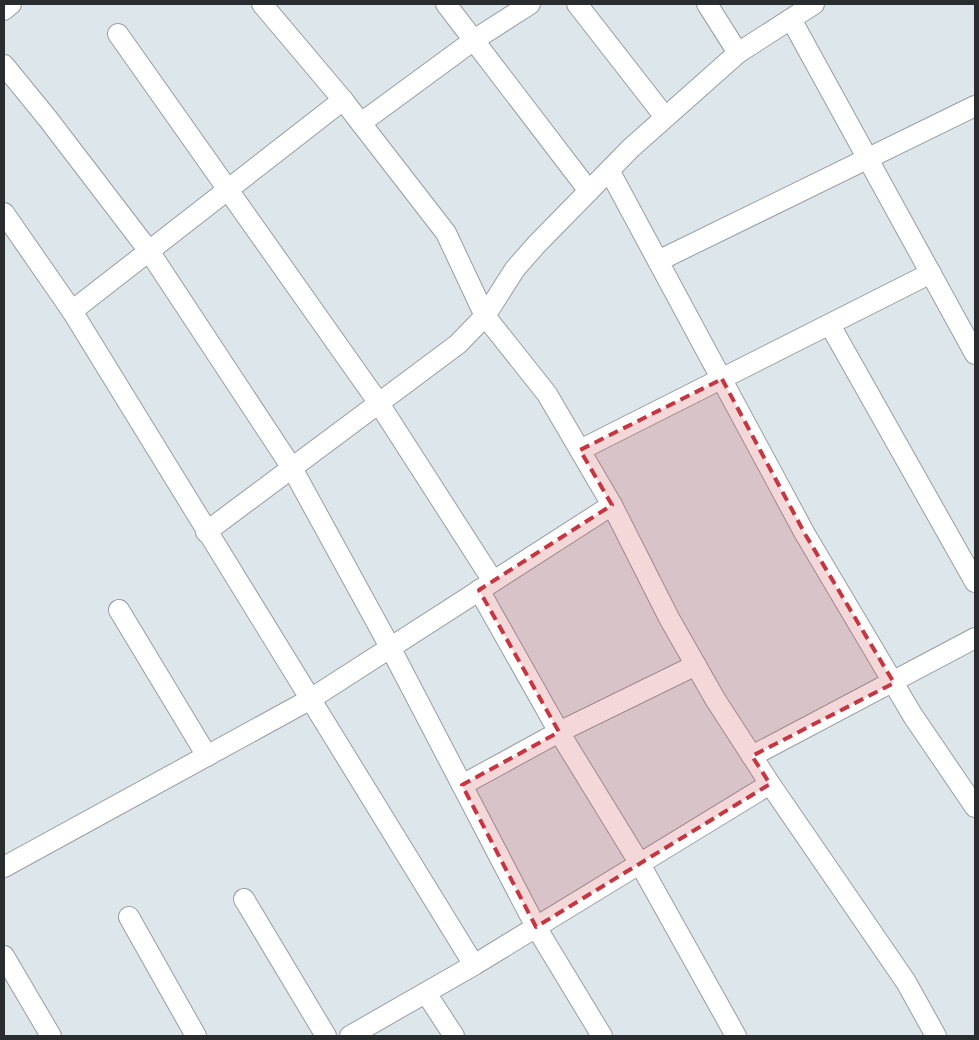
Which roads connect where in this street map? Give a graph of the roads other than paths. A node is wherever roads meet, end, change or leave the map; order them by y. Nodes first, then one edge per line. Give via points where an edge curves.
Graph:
1 (11, 4) edge
2 (262, 4) edge
3 (446, 4) edge
4 (530, 4) edge
5 (577, 4) edge
6 (707, 4) edge
7 (814, 4) edge
8 (4, 10) edge
9 (791, 18) junction
10 (118, 34) dead end
11 (474, 40) junction
12 (738, 53) junction
13 (4, 65) edge
14 (343, 100) junction
15 (975, 106) edge
16 (665, 117) junction
17 (360, 123) junction
18 (867, 159) junction
19 (610, 172) junction
20 (229, 189) junction
21 (589, 191) junction
22 (4, 213) edge
23 (149, 251) junction
24 (658, 261) junction
25 (931, 273) junction
26 (72, 311) junction
27 (485, 316) junction
28 (830, 324) junction
29 (975, 354) edge
30 (722, 379) junction
31 (378, 402) junction
32 (580, 450) junction
33 (292, 468) junction
34 (612, 505) junction
35 (206, 532) junction
36 (975, 582) edge
37 (486, 586) junction
38 (119, 610) dead end
39 (975, 638) edge
40 (390, 647) junction
41 (696, 665) junction
42 (894, 683) junction
43 (309, 700) junction
44 (559, 732) junction
45 (207, 756) junction
46 (752, 756) junction
47 (462, 784) junction
48 (770, 784) junction
49 (975, 807) edge
50 (640, 864) junction
51 (4, 867) edge
52 (244, 899) dead end
53 (128, 917) dead end
54 (536, 928) junction
55 (4, 956) edge
56 (474, 966) junction
57 (426, 993) junction
58 (51, 1036) edge
59 (196, 1036) edge
60 (326, 1036) edge
61 (350, 1036) edge
62 (454, 1036) edge
63 (602, 1036) edge
64 (736, 1036) edge
65 (936, 1036) edge

1 - 8 street
2 - 14 street
3 - 11 street
4 - 11 street
5 - 16 street
6 - 12 street
7 - 9 street
9 - 12 street
9 - 18 street
10 - 20 street
11 - 17 street
11 - 21 street
12 - 16 street
13 - 23 street
14 - 17 street
14 - 20 street
15 - 18 street
16 - 19 street
17 - 27 street via 446,233
18 - 24 street
18 - 25 street
19 - 21 street
19 - 24 street
20 - 23 street
20 - 31 street
21 - 27 street via 516,269
22 - 26 street
23 - 26 street
23 - 33 street
24 - 30 street
25 - 28 street
25 - 29 street
26 - 35 street
27 - 31 street via 458,344
27 - 32 street via 547,394
28 - 30 street
28 - 36 street
30 - 32 street
30 - 42 street via 805,534
31 - 33 street
31 - 37 street
32 - 34 street
33 - 35 street
33 - 40 street
34 - 37 street
34 - 41 street
35 - 43 street
37 - 40 street
37 - 44 street
38 - 45 street
39 - 42 street
40 - 43 street
40 - 47 street
41 - 44 street
41 - 46 street
42 - 46 street
42 - 49 street
43 - 45 street
43 - 56 street
44 - 47 street
44 - 50 street
45 - 51 street
46 - 48 street
47 - 54 street
48 - 50 street
48 - 65 street via 906,982
50 - 54 street
50 - 64 street
52 - 60 street
53 - 59 street
54 - 56 street
54 - 63 street
55 - 58 street
56 - 57 street
57 - 61 street
57 - 62 street

